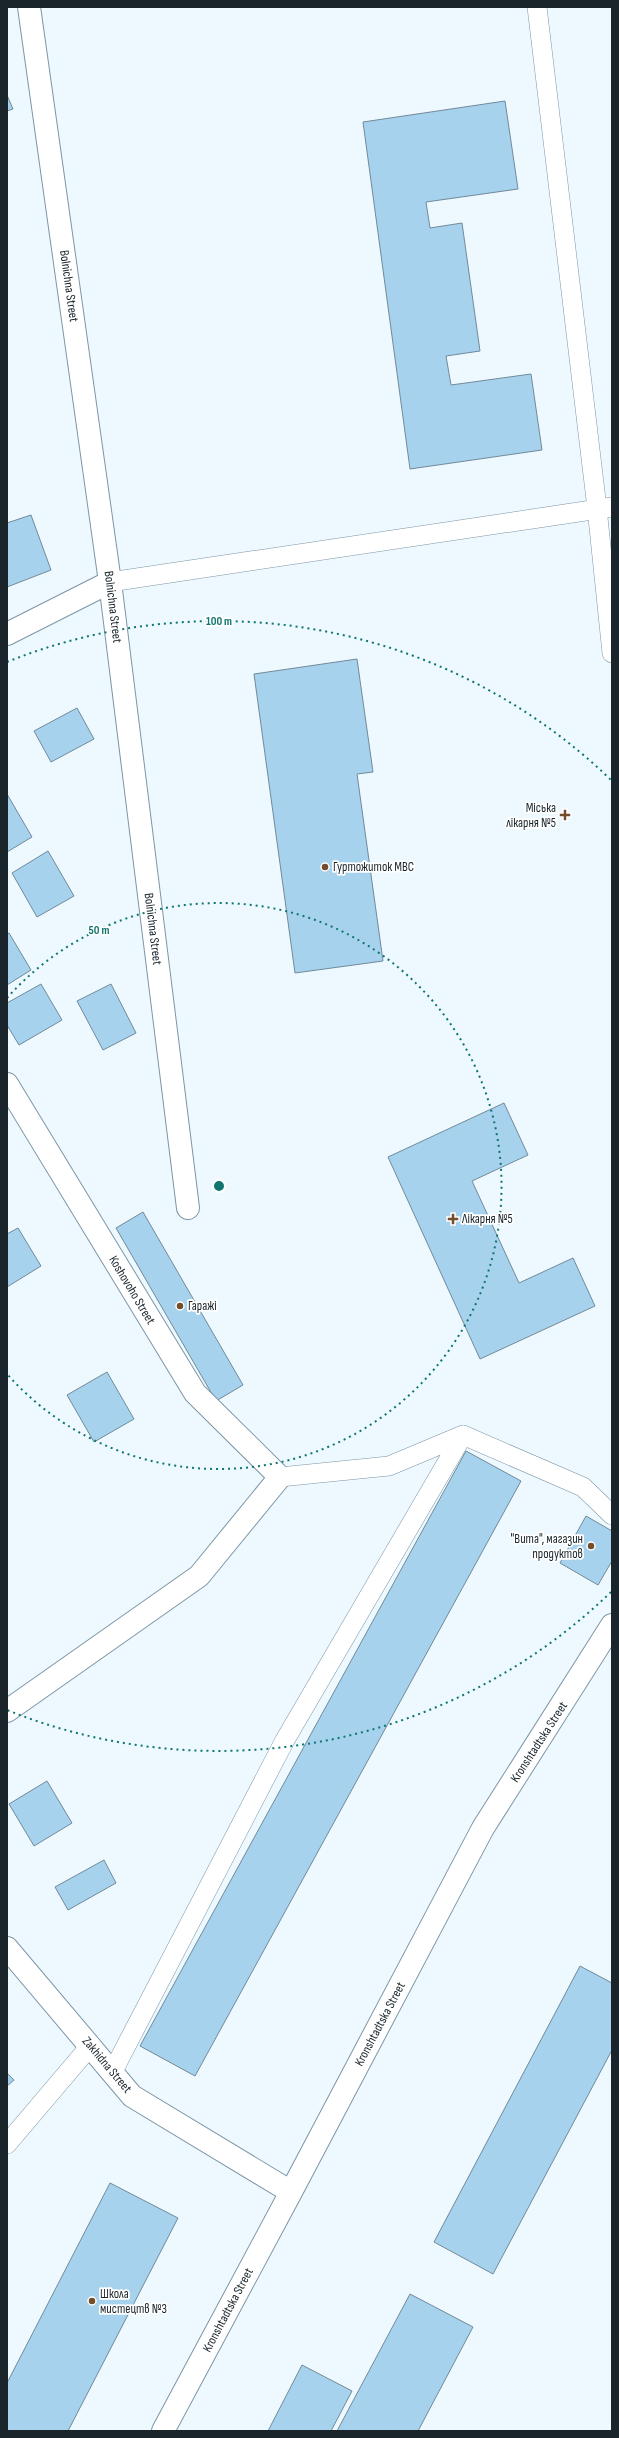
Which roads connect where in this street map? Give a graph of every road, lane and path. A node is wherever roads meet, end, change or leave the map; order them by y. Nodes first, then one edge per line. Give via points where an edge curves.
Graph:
1 (29, 7) edge
2 (537, 7) edge
3 (605, 508) edge
4 (110, 582) junction
5 (7, 634) edge
6 (612, 653) edge
7 (7, 1084) edge
8 (188, 1208) dead end
9 (463, 1435) junction
10 (280, 1477) junction
11 (612, 1515) edge
12 (612, 1626) edge
13 (7, 1712) edge
14 (7, 1948) edge
15 (91, 2045) junction
16 (113, 2071) junction
17 (7, 2144) edge
18 (291, 2192) junction
19 (162, 2431) edge

1 - 4 street, Bolnichna Street
2 - 3 lane
3 - 4 lane
3 - 6 lane
4 - 5 street
4 - 8 street, Bolnichna Street
7 - 10 street, Koshovoho Street via 195,1393
9 - 10 lane via 389,1466
9 - 11 lane via 583,1487
9 - 16 lane via 285,1740
10 - 13 street via 199,1576
12 - 18 street, Kronshtadtska Street via 483,1828
14 - 15 street, Zakhidna Street
15 - 16 street, Zakhidna Street
15 - 17 lane
16 - 18 street, Zakhidna Street via 132,2096
18 - 19 street, Kronshtadtska Street

